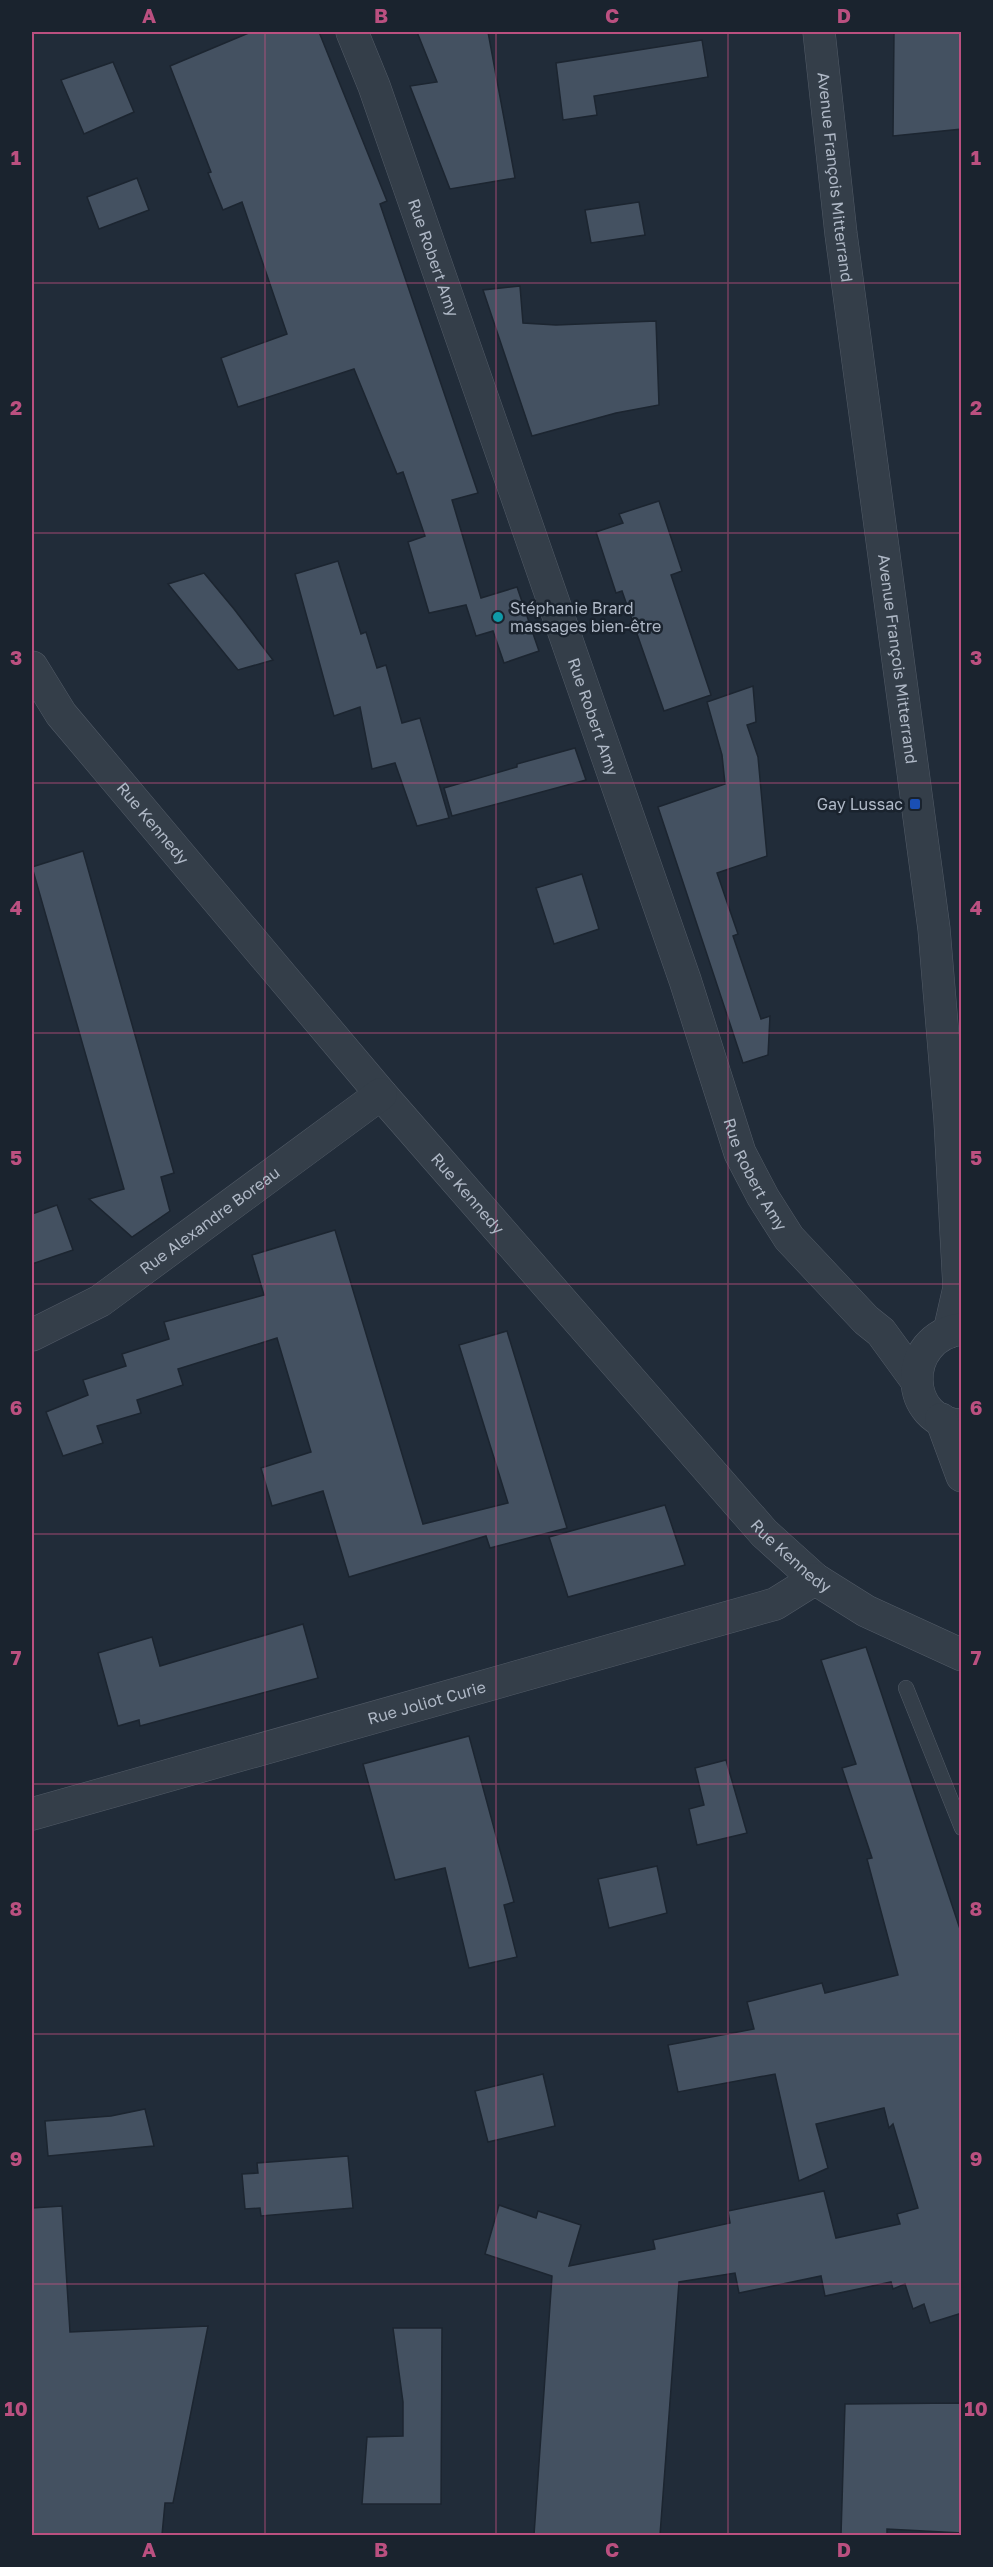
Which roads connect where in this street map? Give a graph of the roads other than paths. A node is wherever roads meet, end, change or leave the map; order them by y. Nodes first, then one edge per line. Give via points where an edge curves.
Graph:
1 (352, 32) edge
2 (819, 32) edge
3 (32, 668) edge
4 (381, 1094) junction
5 (956, 1120) edge
6 (960, 1290) edge
7 (881, 1332) junction
8 (947, 1334) edge
9 (32, 1335) edge
10 (916, 1380) junction
11 (951, 1422) edge
12 (962, 1476) edge
13 (815, 1579) junction
14 (962, 1655) edge
15 (906, 1688) dead end
16 (32, 1814) edge
17 (962, 1828) edge

1 - 7 street, Rue Robert Amy via 673,946 740,1153 789,1238
2 - 5 street, Avenue François Mitterrand via 841,234
3 - 4 street, Rue Kennedy via 61,714
4 - 9 street, Rue Alexandre Boreau via 100,1301
4 - 13 street, Rue Kennedy via 764,1533
5 - 6 street, Avenue François Mitterrand
6 - 8 street, Avenue François Mitterrand
7 - 8 street
7 - 10 street, Rue Robert Amy
8 - 10 street, Avenue François Mitterrand via 923,1352
10 - 11 street, Rue Robert Amy via 928,1409
11 - 12 street, Rue Robert Amy
13 - 14 street, Rue Kennedy via 866,1611
13 - 16 street, Rue Joliot Curie via 775,1604
15 - 17 lane

